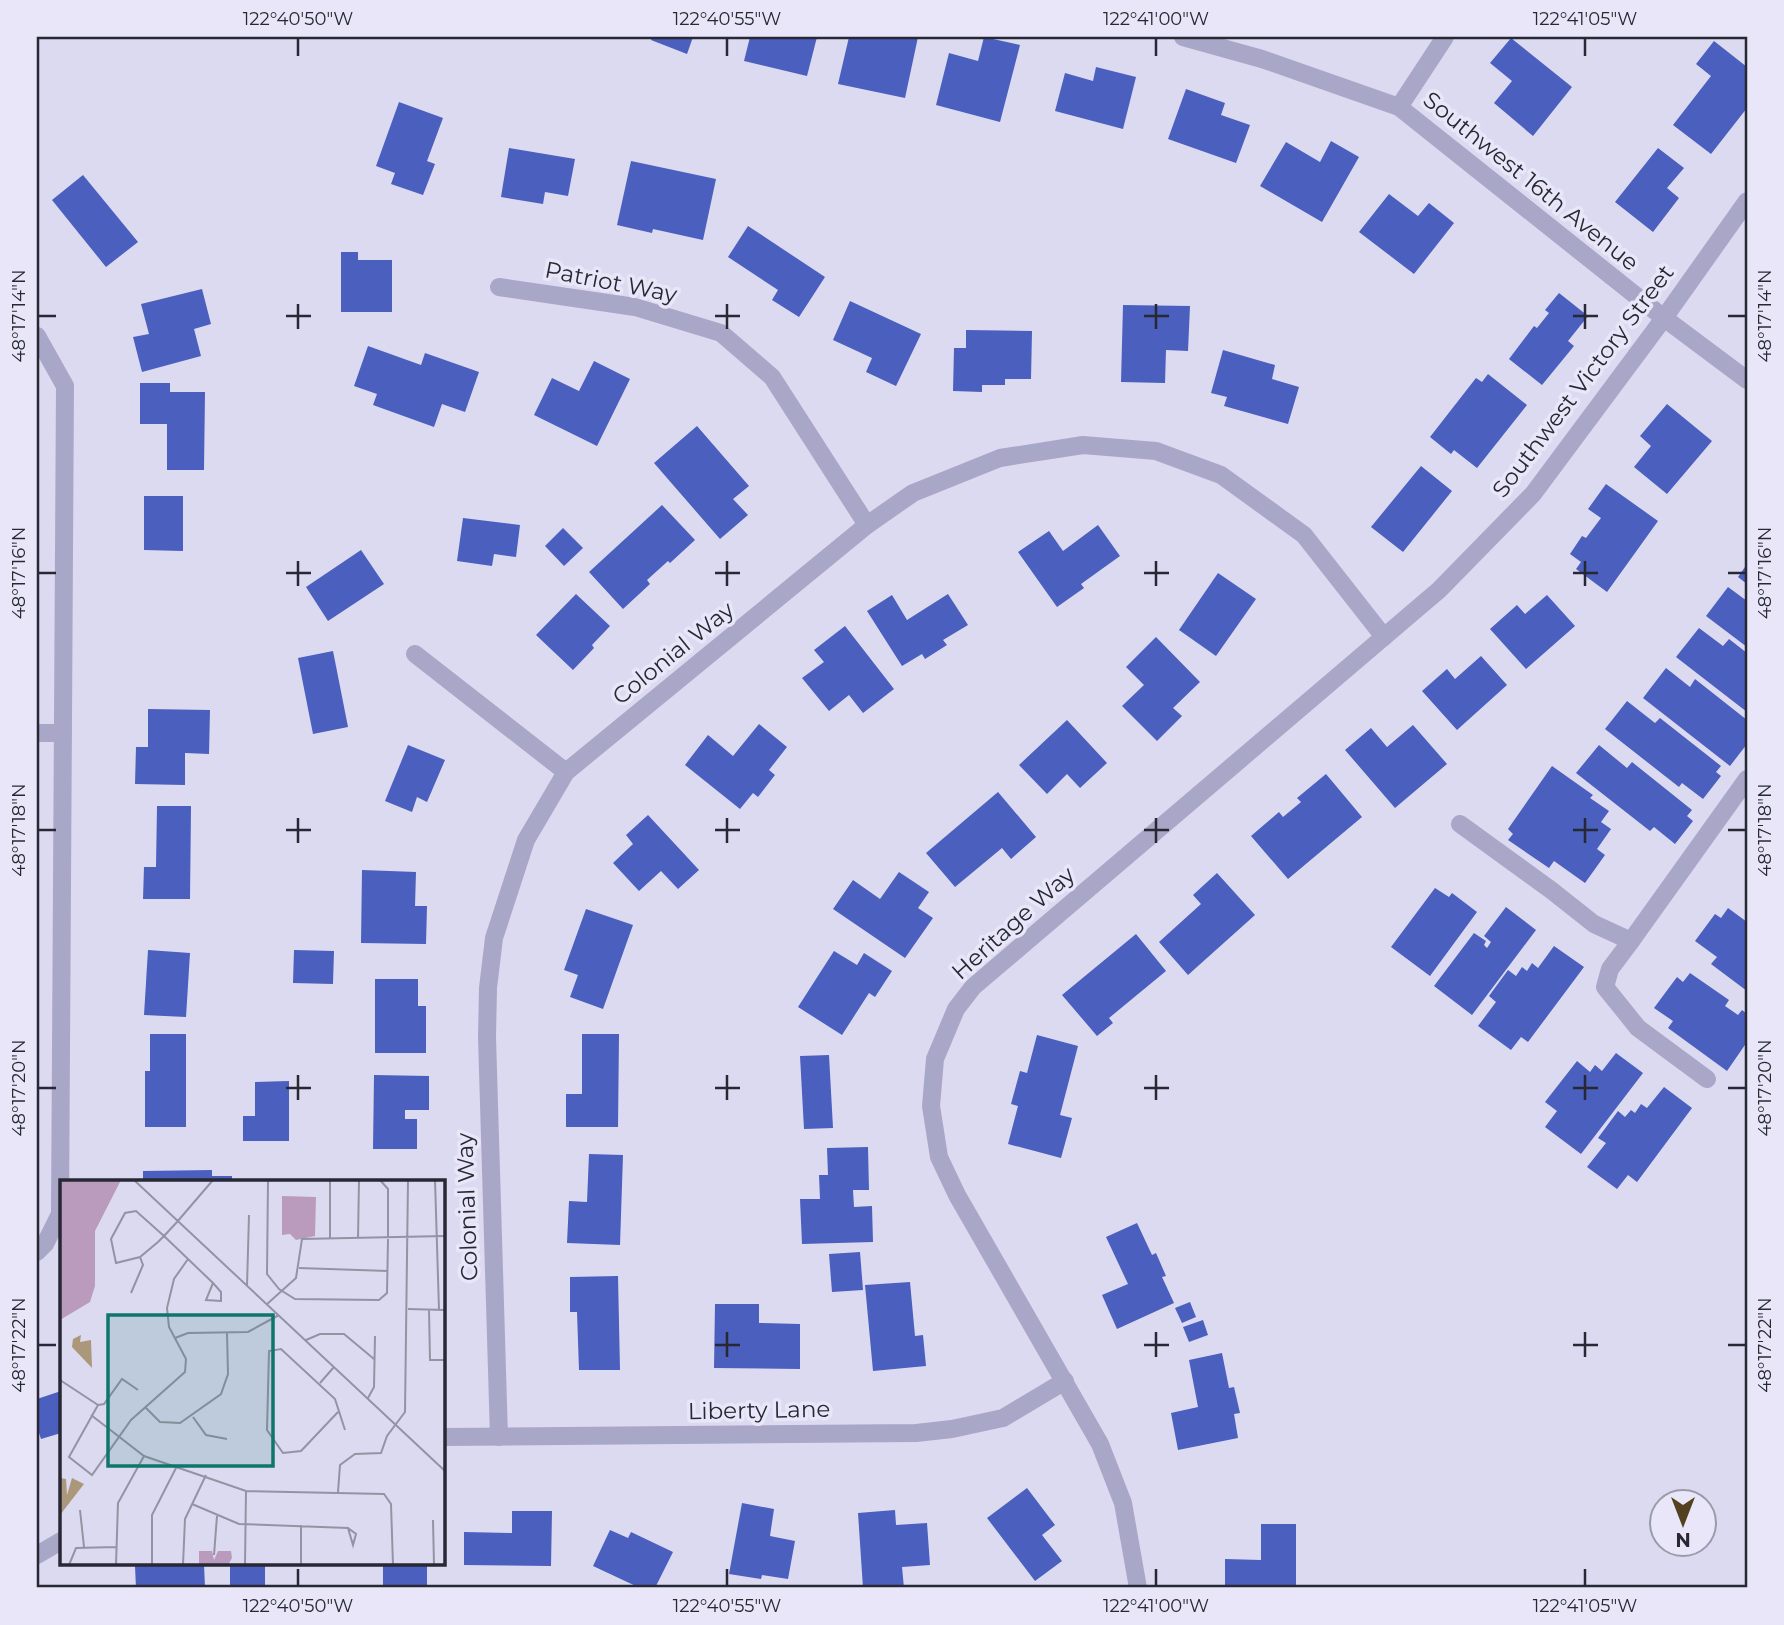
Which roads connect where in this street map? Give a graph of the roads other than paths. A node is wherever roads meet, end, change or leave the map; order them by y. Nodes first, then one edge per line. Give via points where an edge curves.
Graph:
1 (1183, 37) edge
2 (1445, 37) edge
3 (1399, 107) junction
4 (1747, 201) edge
5 (499, 288) dead end
6 (1664, 318) junction
7 (37, 336) edge
8 (1747, 380) edge
9 (867, 525) junction
10 (1384, 637) junction
11 (415, 654) dead end
12 (37, 733) edge
13 (63, 733) junction
14 (566, 772) junction
15 (1747, 779) edge
16 (1460, 824) dead end
17 (1631, 941) junction
18 (1707, 1079) dead end
19 (60, 1180) edge
20 (60, 1214) edge
21 (37, 1252) edge
22 (1065, 1381) junction
23 (444, 1437) edge
24 (499, 1437) junction
25 (60, 1542) edge
26 (37, 1555) edge
27 (1138, 1588) edge

1 - 3 street, Southwest 16th Avenue
2 - 3 street
3 - 6 street, Southwest 16th Avenue
4 - 6 street, Southwest Victory Street
5 - 9 street, Patriot Way via 635,307 721,333 772,377
6 - 8 street, Southwest 16th Avenue
6 - 10 street, Southwest Victory Street via 1533,494 1439,590
7 - 13 street via 65,386
9 - 10 street, Colonial Way via 913,493 1000,458 1083,445 1156,451 1221,475 1304,535
9 - 14 street, Colonial Way
10 - 22 street, Heritage Way via 973,987 956,1009 935,1059 931,1106 939,1157
11 - 14 street
12 - 13 street
13 - 19 street
14 - 24 street, Colonial Way via 526,840 494,938 488,988
15 - 17 street
16 - 17 street via 1594,924
17 - 18 street via 1610,969 1605,987 1638,1028
20 - 21 street
22 - 24 street, Liberty Lane via 1003,1418 916,1433
22 - 27 street, Heritage Way via 1100,1444 1123,1503
23 - 24 street, Liberty Lane
25 - 26 street

